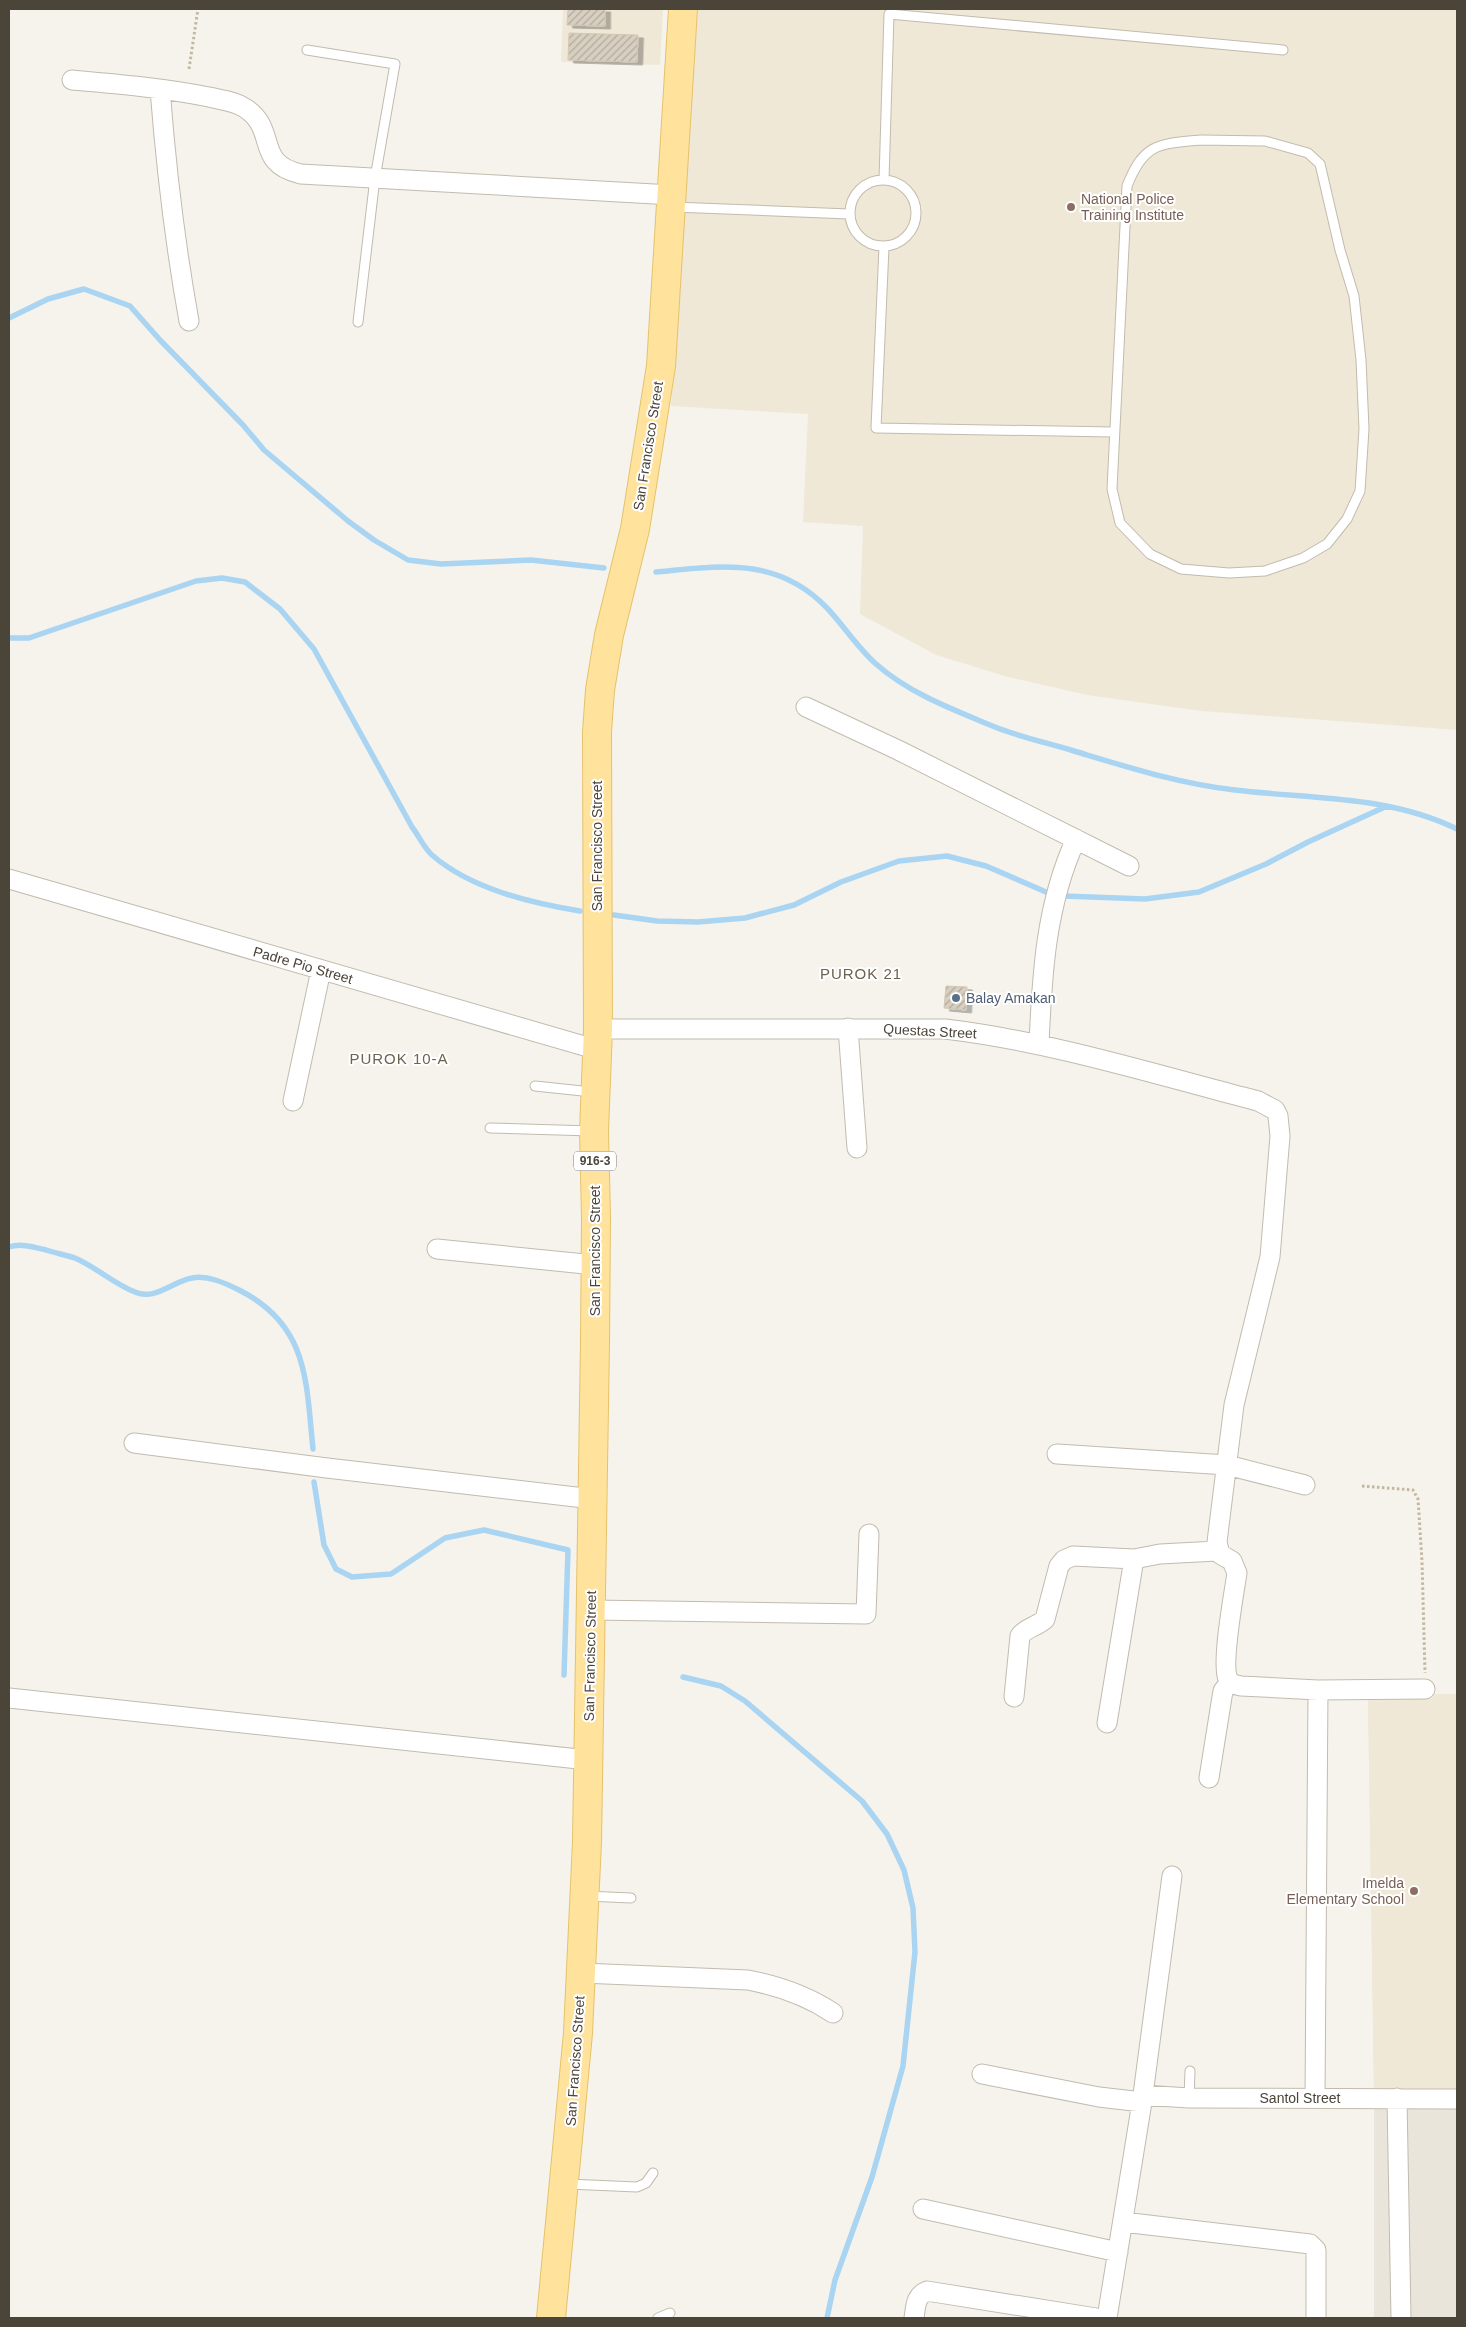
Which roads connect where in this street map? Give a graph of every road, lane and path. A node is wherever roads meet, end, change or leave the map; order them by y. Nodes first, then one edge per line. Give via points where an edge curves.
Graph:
1 (198, 9) edge
2 (683, 9) edge
3 (307, 50) dead end
4 (1282, 50) dead end
5 (189, 69) dead end
6 (72, 80) dead end
7 (160, 89) junction
8 (374, 178) junction
9 (884, 180) junction
10 (671, 201) junction
11 (849, 214) junction
12 (884, 247) junction
13 (189, 321) dead end
14 (358, 322) dead end
15 (1113, 432) junction
16 (806, 707) dead end
17 (1076, 839) junction
18 (1129, 866) dead end
19 (9, 879) edge
20 (321, 970) junction
21 (848, 1028) junction
22 (598, 1040) junction
23 (1038, 1044) junction
24 (536, 1086) dead end
25 (596, 1092) junction
26 (293, 1101) dead end
27 (490, 1128) dead end
28 (594, 1131) junction
29 (857, 1148) dead end
30 (437, 1249) dead end
31 (595, 1266) junction
32 (134, 1443) dead end
33 (1057, 1454) dead end
34 (1227, 1465) junction
35 (1306, 1485) dead end
36 (1362, 1486) dead end
37 (593, 1499) junction
38 (869, 1534) dead end
39 (1218, 1551) junction
40 (1134, 1559) junction
41 (591, 1610) junction
42 (1230, 1682) junction
43 (1425, 1689) joint
44 (1318, 1690) junction
45 (1014, 1697) dead end
46 (9, 1698) edge
47 (1107, 1723) dead end
48 (588, 1760) junction
49 (1209, 1778) dead end
50 (1172, 1876) dead end
51 (584, 1896) junction
52 (631, 1898) dead end
53 (582, 1973) junction
54 (833, 2013) dead end
55 (1190, 2071) dead end
56 (982, 2074) dead end
57 (1142, 2098) junction
58 (1188, 2098) junction
59 (1315, 2098) junction
60 (1397, 2098) junction
61 (1457, 2099) edge
62 (653, 2173) dead end
63 (565, 2184) junction
64 (924, 2209) dead end
65 (1123, 2222) junction
66 (1118, 2252) junction
67 (670, 2313) dead end
68 (551, 2318) edge
69 (658, 2318) edge
70 (914, 2318) edge
71 (1096, 2318) edge
72 (1107, 2318) edge
73 (1316, 2318) edge
74 (1400, 2318) edge

1 - 5 path
2 - 10 main road, San Francisco Street / 916-3
3 - 8 lane via 395,64
4 - 9 lane via 889,14
6 - 7 street
7 - 8 street via 228,101 254,114 274,161 286,170 301,174
7 - 13 street via 174,237
8 - 10 street
8 - 14 lane
9 - 11 lane via 859,189 853,196
9 - 12 lane via 896,182 909,193 916,208 916,219 905,239
10 - 11 lane
10 - 22 main road, San Francisco Street / 916-3 via 664,322 654,416 600,690
11 - 12 lane via 851,224 863,241
12 - 15 lane via 876,428
15 - 15 lane via 1124,209 1127,186 1135,166 1146,153 1165,143 1201,140 1265,141 1308,153 1320,164 1354,296 1362,360 1364,429 1360,491 1347,519 1326,544 1303,558 1265,570 1229,573 1181,569 1150,554 1120,523 1112,489
16 - 17 street
17 - 18 street
17 - 23 street via 1065,864 1045,948
19 - 20 street, Padre Pio Street
20 - 22 street, Padre Pio Street
20 - 26 street
21 - 22 street, Questas Street
21 - 23 street, Questas Street via 945,1029
21 - 29 street
22 - 25 main road, San Francisco Street / 916-3
23 - 34 street, Questas Street via 1258,1101 1275,1110 1278,1116 1280,1136 1270,1257 1234,1405
24 - 25 lane
25 - 28 main road, San Francisco Street / 916-3
27 - 28 lane
28 - 31 main road, San Francisco Street / 916-3
30 - 31 street
31 - 37 main road, San Francisco Street / 916-3
32 - 37 street
33 - 34 street
34 - 35 street
34 - 39 street
36 - 43 path via 1413,1490 1418,1499
37 - 41 main road, San Francisco Street / 916-3
38 - 41 street via 866,1614
39 - 40 street via 1160,1554
39 - 42 street via 1232,1561 1237,1573 1226,1663
40 - 45 street via 1074,1556 1064,1560 1059,1566 1044,1619 1039,1625 1024,1630 1020,1636
40 - 47 street
41 - 48 main road, San Francisco Street / 916-3
42 - 44 street via 1241,1686
42 - 49 street via 1223,1691
43 - 44 street
44 - 59 street
46 - 48 street
48 - 51 main road, San Francisco Street / 916-3
50 - 57 street
51 - 52 lane
51 - 53 main road, San Francisco Street / 916-3
53 - 54 street via 748,1980 806,1996
53 - 63 main road, San Francisco Street / 916-3
55 - 58 lane
56 - 57 street, Santol Street via 1099,2097
57 - 58 street, Santol Street
57 - 65 street
58 - 59 street, Santol Street
59 - 60 street, Santol Street
60 - 61 street, Santol Street
60 - 74 street
62 - 63 lane via 646,2183 637,2187
63 - 68 main road, San Francisco Street / 916-3
64 - 66 street
65 - 66 street
65 - 73 street via 1310,2244 1316,2250
66 - 72 street
67 - 69 lane
70 - 71 street via 916,2300 927,2291

